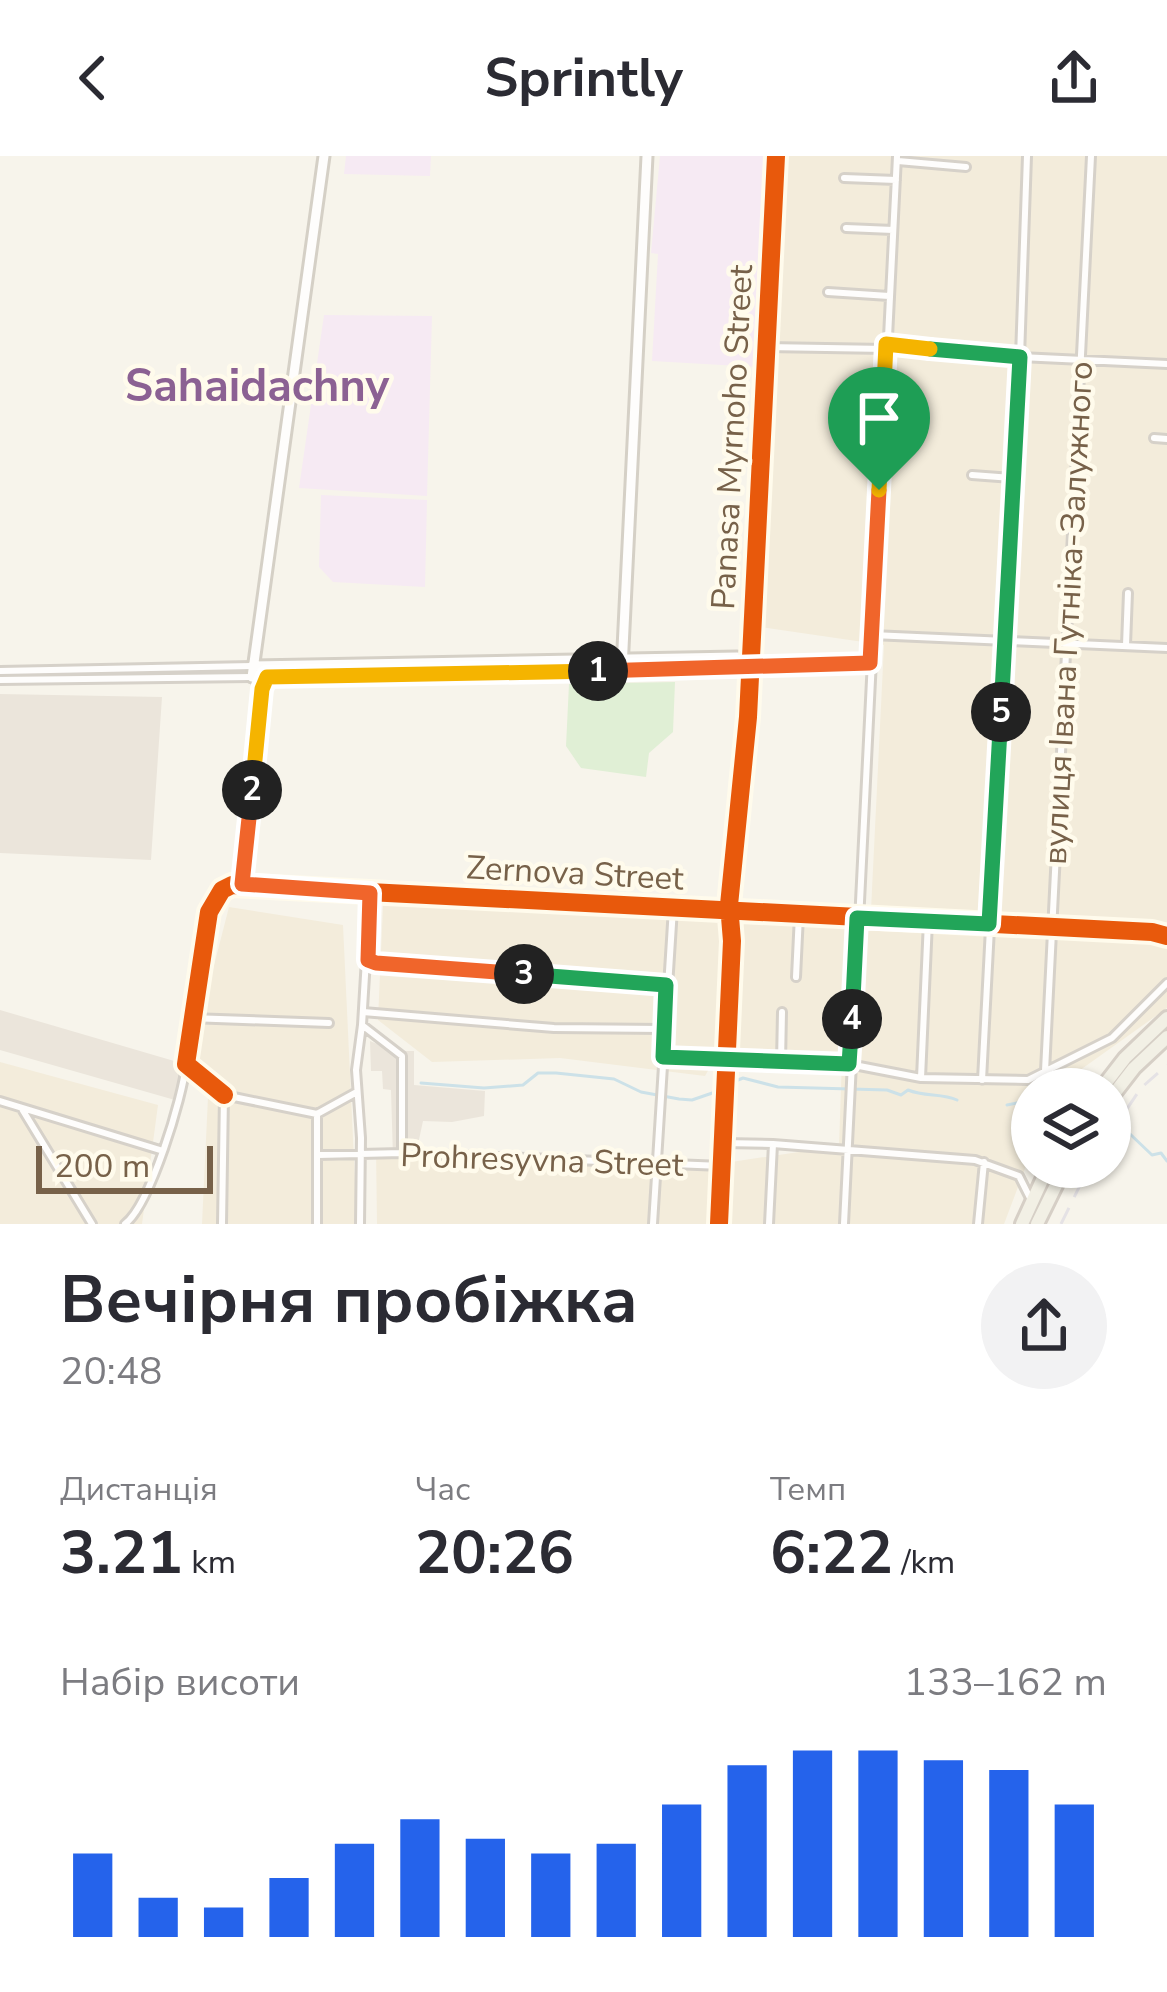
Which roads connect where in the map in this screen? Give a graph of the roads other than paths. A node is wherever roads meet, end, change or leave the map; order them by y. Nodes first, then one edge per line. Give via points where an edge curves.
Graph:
1 (324, 156) edge
2 (647, 156) edge
3 (776, 156) edge
4 (1027, 156) edge
5 (1091, 156) edge
6 (897, 158) edge
7 (966, 166) dead end
8 (844, 178) dead end
9 (896, 181) junction
10 (846, 228) dead end
11 (893, 230) junction
12 (828, 292) dead end
13 (889, 296) junction
14 (766, 346) junction
15 (886, 346) junction
16 (1020, 357) junction
17 (1080, 360) junction
18 (1167, 364) edge
19 (1154, 438) dead end
20 (1167, 439) edge
21 (972, 475) dead end
22 (1012, 478) junction
23 (1128, 593) dead end
24 (872, 635) junction
25 (1005, 641) junction
26 (1066, 642) junction
27 (1126, 646) junction
28 (1167, 648) edge
29 (738, 662) junction
30 (751, 663) junction
31 (870, 663) junction
32 (622, 664) junction
33 (600, 666) junction
34 (142, 668) junction
35 (0, 670) edge
36 (252, 672) junction
37 (267, 677) junction
38 (142, 679) junction
39 (0, 680) edge
40 (242, 884) junction
41 (370, 893) junction
42 (673, 908) junction
43 (730, 913) junction
44 (800, 915) junction
45 (857, 918) junction
46 (928, 921) junction
47 (989, 924) junction
48 (1052, 927) junction
49 (1167, 936) edge
50 (368, 960) junction
51 (796, 977) dead end
52 (1167, 983) edge
53 (666, 985) junction
54 (364, 1012) junction
55 (782, 1012) dead end
56 (190, 1018) junction
57 (1167, 1018) edge
58 (329, 1023) dead end
59 (362, 1025) junction
60 (663, 1029) junction
61 (1167, 1037) edge
62 (663, 1057) junction
63 (726, 1060) junction
64 (781, 1062) junction
65 (186, 1064) junction
66 (849, 1064) junction
67 (1045, 1068) edge
68 (1049, 1068) edge
69 (1117, 1068) edge
70 (1131, 1072) edge
71 (922, 1078) junction
72 (982, 1081) junction
73 (1011, 1081) edge
74 (356, 1092) junction
75 (224, 1095) junction
76 (0, 1101) edge
77 (21, 1107) junction
78 (317, 1114) junction
79 (723, 1143) junction
80 (773, 1144) junction
81 (846, 1148) junction
82 (160, 1150) junction
83 (402, 1153) junction
84 (362, 1154) junction
85 (318, 1155) junction
86 (658, 1162) junction
87 (984, 1162) junction
88 (722, 1166) junction
89 (1037, 1188) edge
90 (1055, 1188) edge
91 (1030, 1202) junction
92 (92, 1224) edge
93 (125, 1224) edge
94 (222, 1224) edge
95 (317, 1224) edge
96 (360, 1224) edge
97 (653, 1224) edge
98 (719, 1224) edge
99 (769, 1224) edge
100 (844, 1224) edge
101 (978, 1224) edge
102 (1022, 1224) edge
103 (1037, 1224) edge

1 - 36 street
2 - 32 street
3 - 14 street, Panasa Myrnoho Street
4 - 16 street
5 - 17 street, вулиця Івана Гутніка-Залужного
6 - 7 street
6 - 9 street
8 - 9 street
9 - 11 street
10 - 11 street
11 - 13 street
12 - 13 street
13 - 15 street
14 - 15 street
14 - 30 street, Panasa Myrnoho Street
15 - 16 street
15 - 24 street
16 - 17 street
16 - 22 street
17 - 18 street
17 - 26 street, вулиця Івана Гутніка-Залужного
19 - 20 street
21 - 22 street
22 - 25 street
23 - 27 street
24 - 25 street
24 - 31 street
25 - 26 street
25 - 47 street
26 - 27 street
26 - 48 street, вулиця Івана Гутніка-Залужного
27 - 28 street
29 - 30 street
29 - 32 street
29 - 32 street
30 - 31 street
30 - 43 street, Panasa Myrnoho Street
31 - 45 street
32 - 33 street
33 - 36 street
33 - 37 street
34 - 35 street
34 - 36 street
34 - 38 street
36 - 37 street
36 - 38 street
37 - 40 street
38 - 39 street
40 - 41 street, Zernova Street
40 - 56 street via 222,890 208,912
41 - 42 street, Zernova Street
41 - 50 street
42 - 43 street, Zernova Street
42 - 53 street
43 - 44 street, Zernova Street
43 - 63 street, Panasa Myrnoho Street
44 - 45 street, Zernova Street
44 - 51 street
45 - 46 street, Zernova Street
45 - 66 street
46 - 47 street, Zernova Street
46 - 71 street
47 - 48 street, Zernova Street
47 - 72 street
48 - 49 street, Zernova Street
48 - 67 street, вулиця Івана Гутніка-Залужного
50 - 53 street
50 - 54 street
52 - 68 street via 1112,1038
53 - 60 street
54 - 59 street
54 - 60 street
55 - 64 street
56 - 58 street
56 - 65 street
57 - 69 main road
59 - 74 street
59 - 83 street via 402,1056
60 - 62 street
61 - 70 main road
62 - 63 street
62 - 86 street
63 - 64 street
63 - 79 street, Panasa Myrnoho Street
64 - 66 street
65 - 75 street
65 - 82 street
66 - 71 street
66 - 81 street
71 - 72 street
72 - 73 street
74 - 78 street
74 - 84 street
75 - 78 street
75 - 94 street
76 - 77 street
77 - 82 street
77 - 92 street
78 - 85 street
79 - 80 street, Prohresyvna Street
79 - 88 street, Panasa Myrnoho Street
80 - 81 street, Prohresyvna Street
80 - 99 street
81 - 87 street
81 - 100 street
82 - 93 street via 137,1213
83 - 84 street, Prohresyvna Street
83 - 86 street, Prohresyvna Street
84 - 85 street, Prohresyvna Street
84 - 96 street
85 - 95 street
86 - 88 street, Prohresyvna Street
86 - 97 street
87 - 91 street via 1019,1176
87 - 101 street
88 - 98 street, Panasa Myrnoho Street
89 - 91 main road
90 - 103 main road
91 - 102 main road

